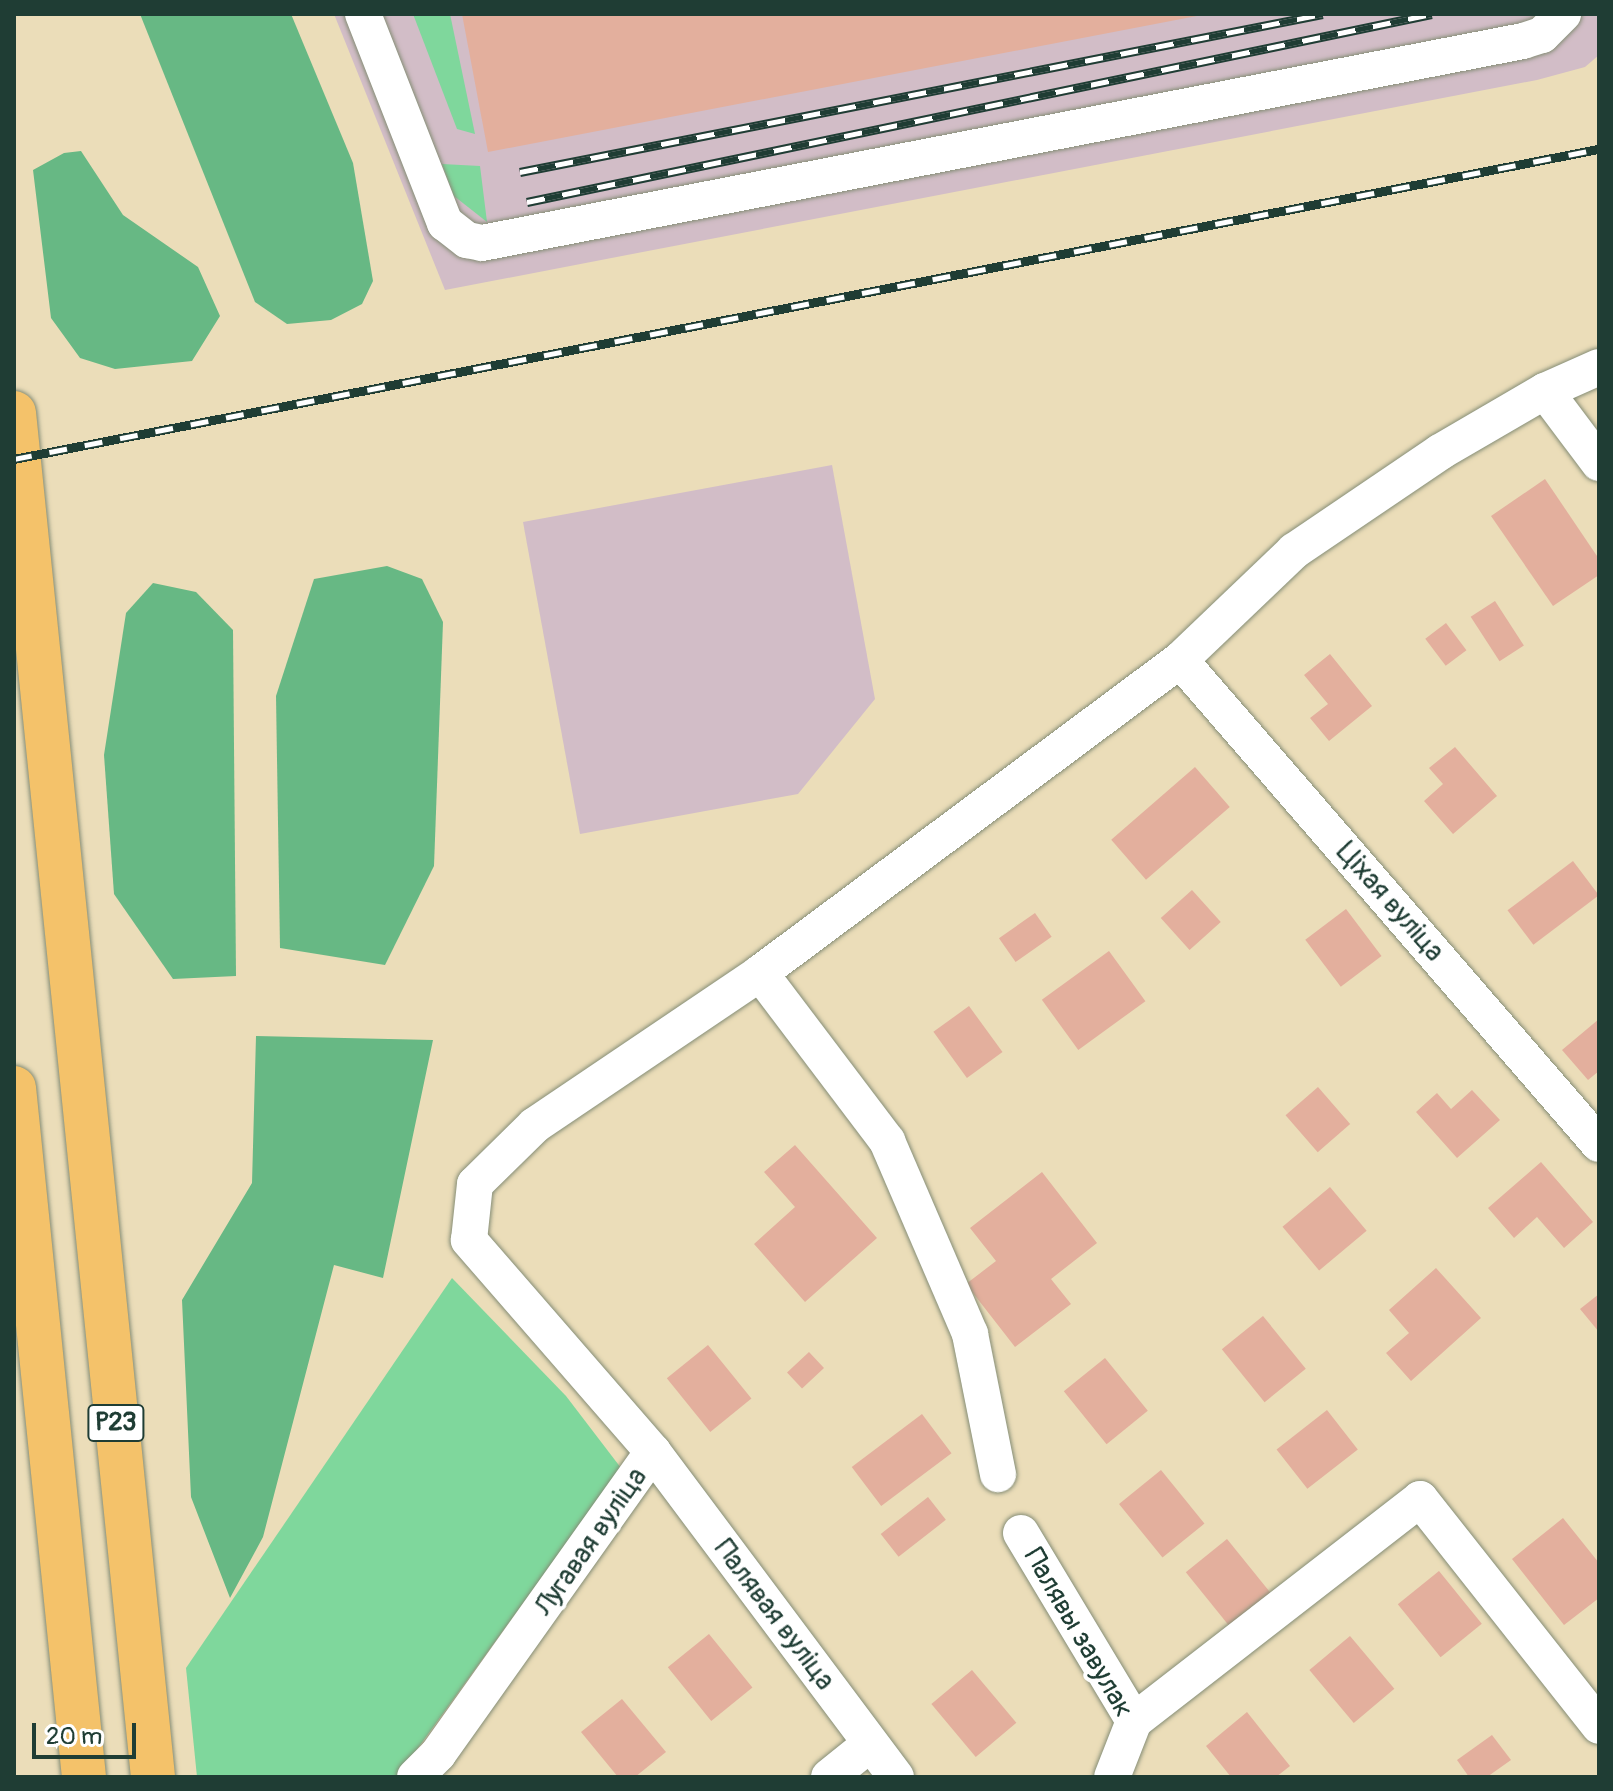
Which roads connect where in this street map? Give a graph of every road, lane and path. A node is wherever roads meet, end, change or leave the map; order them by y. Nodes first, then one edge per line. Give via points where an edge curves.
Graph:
1 (363, 14) edge
2 (1563, 14) edge
3 (1599, 367) edge
4 (1545, 391) junction
5 (14, 413) edge
6 (1599, 463) edge
7 (1180, 660) junction
8 (760, 973) junction
9 (14, 1092) edge
10 (1599, 1144) edge
11 (653, 1452) junction
12 (998, 1474) dead end
13 (1021, 1533) dead end
14 (1134, 1721) junction
15 (1599, 1726) edge
16 (870, 1744) junction
17 (84, 1777) edge
18 (153, 1777) edge
19 (415, 1777) edge
20 (829, 1777) edge
21 (896, 1777) edge
22 (1112, 1777) edge

1 - 2 street via 445,223 467,240 482,243 1523,41 1542,35
3 - 4 street
4 - 6 street
4 - 7 street via 1440,452 1294,551
5 - 18 highway, Р23
7 - 8 street
7 - 10 street, Ціхая вуліца
8 - 11 street, Лугавая вуліца via 535,1125 475,1184 469,1240
8 - 12 street via 887,1141 970,1334
9 - 17 highway, Р23
11 - 16 street, Палявая вуліца
11 - 19 street, Лугавая вуліца via 438,1754
13 - 14 street, Палявы завулак
14 - 15 street via 1420,1499
14 - 22 street, Палявы завулак
16 - 20 street
16 - 21 street, Палявая вуліца

